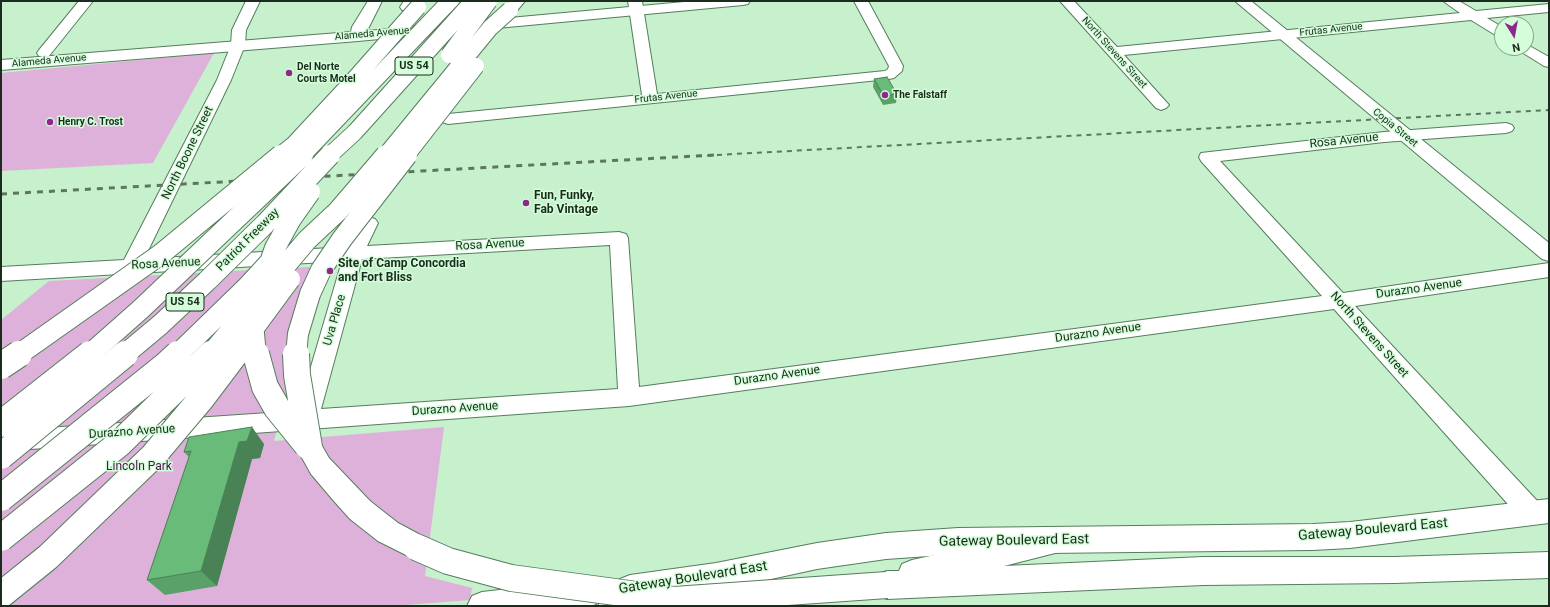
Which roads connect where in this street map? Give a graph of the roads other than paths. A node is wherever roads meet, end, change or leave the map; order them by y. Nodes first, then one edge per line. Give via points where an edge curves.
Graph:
1 (86, 1) edge
2 (253, 1) edge
3 (375, 1) edge
4 (450, 1) edge
5 (473, 1) edge
6 (489, 1) edge
7 (666, 1) edge
8 (743, 1) edge
9 (861, 1) edge
10 (1067, 1) edge
11 (1242, 1) edge
12 (1450, 1) edge
13 (415, 4) edge
14 (636, 5) edge
15 (514, 6) edge
16 (1549, 8) edge
17 (1474, 16) junction
18 (1494, 29) edge
19 (359, 32) junction
20 (1283, 35) junction
21 (238, 41) junction
22 (1113, 52) junction
23 (44, 53) junction
24 (1534, 54) edge
25 (1, 56) edge
26 (1549, 63) edge
27 (1, 65) edge
28 (650, 99) junction
29 (1161, 105) dead end
30 (448, 119) dead end
31 (1506, 128) dead end
32 (355, 132) junction
33 (1405, 136) junction
34 (293, 145) junction
35 (1207, 157) joint
36 (338, 211) junction
37 (199, 223) junction
38 (368, 223) dead end
39 (354, 253) junction
40 (1549, 254) edge
41 (197, 256) junction
42 (131, 266) junction
43 (1549, 270) edge
44 (1, 274) edge
45 (1337, 301) junction
46 (1, 366) edge
47 (629, 397) junction
48 (307, 419) junction
49 (1, 424) edge
50 (1, 441) edge
51 (309, 447) junction
52 (1, 456) edge
53 (1, 498) edge
54 (1540, 512) edge
55 (1, 538) edge
56 (1057, 541) junction
57 (1549, 565) edge
58 (1, 595) edge
59 (674, 600) junction
60 (482, 606) edge
61 (613, 606) edge
62 (778, 606) edge

1 - 23 street
2 - 21 street, North Boone Street via 239,30
3 - 19 main road
4 - 41 main road, Patriot Freeway / US 54, bridge via 309,150
5 - 32 main road, Patriot Freeway / US 54, bridge
6 - 53 main road, bridge via 449,56 371,149 246,288 165,366
7 - 14 main road, Alameda Avenue
8 - 14 main road, Alameda Avenue
9 - 28 street, Frutas Avenue via 896,66 895,71 889,75
10 - 22 street, North Stevens Street
11 - 20 main road, Copia Street
12 - 17 street
13 - 34 main road, bridge via 351,83
13 - 37 main road, bridge
14 - 19 main road, Alameda Avenue
14 - 28 street
15 - 36 main road, bridge via 490,28
15 - 51 main road, bridge via 502,28 455,94 342,239 321,270 302,315 296,353 296,375
16 - 17 street, Frutas Avenue
17 - 18 street
17 - 20 street, Frutas Avenue
19 - 21 main road, Alameda Avenue
20 - 22 street, Frutas Avenue
20 - 33 main road, Copia Street
21 - 23 main road, Alameda Avenue
21 - 27 main road, Alameda Avenue
21 - 42 street, North Boone Street via 224,80
22 - 29 street, North Stevens Street
23 - 25 main road, Alameda Avenue
24 - 26 street
28 - 30 street, Frutas Avenue
31 - 33 street, Rosa Avenue
32 - 51 main road, bridge via 291,219 275,248 262,283 253,320 256,354 265,387 277,408
32 - 52 main road, Patriot Freeway / US 54, bridge via 265,224 160,325
33 - 35 street, Rosa Avenue
33 - 40 main road, Copia Street
34 - 37 main road, bridge
34 - 41 main road, bridge via 218,225
35 - 45 street, North Stevens Street
36 - 55 main road, bridge via 307,240 204,362 120,443
36 - 58 main road, bridge via 202,400 153,456 48,556
37 - 46 main road, bridge via 99,299
38 - 39 street, Uva Place
39 - 42 street, Rosa Avenue
39 - 47 street, Rosa Avenue via 619,238
39 - 48 street, Uva Place
41 - 49 main road, Patriot Freeway / US 54, bridge via 82,361
42 - 44 street, Rosa Avenue
43 - 45 street, Durazno Avenue
45 - 47 street, Durazno Avenue
45 - 54 street, North Stevens Street
47 - 48 street, Durazno Avenue
48 - 50 street, Durazno Avenue
51 - 59 main road, bridge via 320,466 360,510 388,532 416,548 462,565 511,578
54 - 56 main road, Gateway Boulevard East via 1350,535
56 - 60 main road, Gateway Boulevard East via 886,546 817,556 709,578
56 - 62 main road
57 - 59 main road, bridge via 1394,570 1204,571 887,585
59 - 61 main road, bridge

